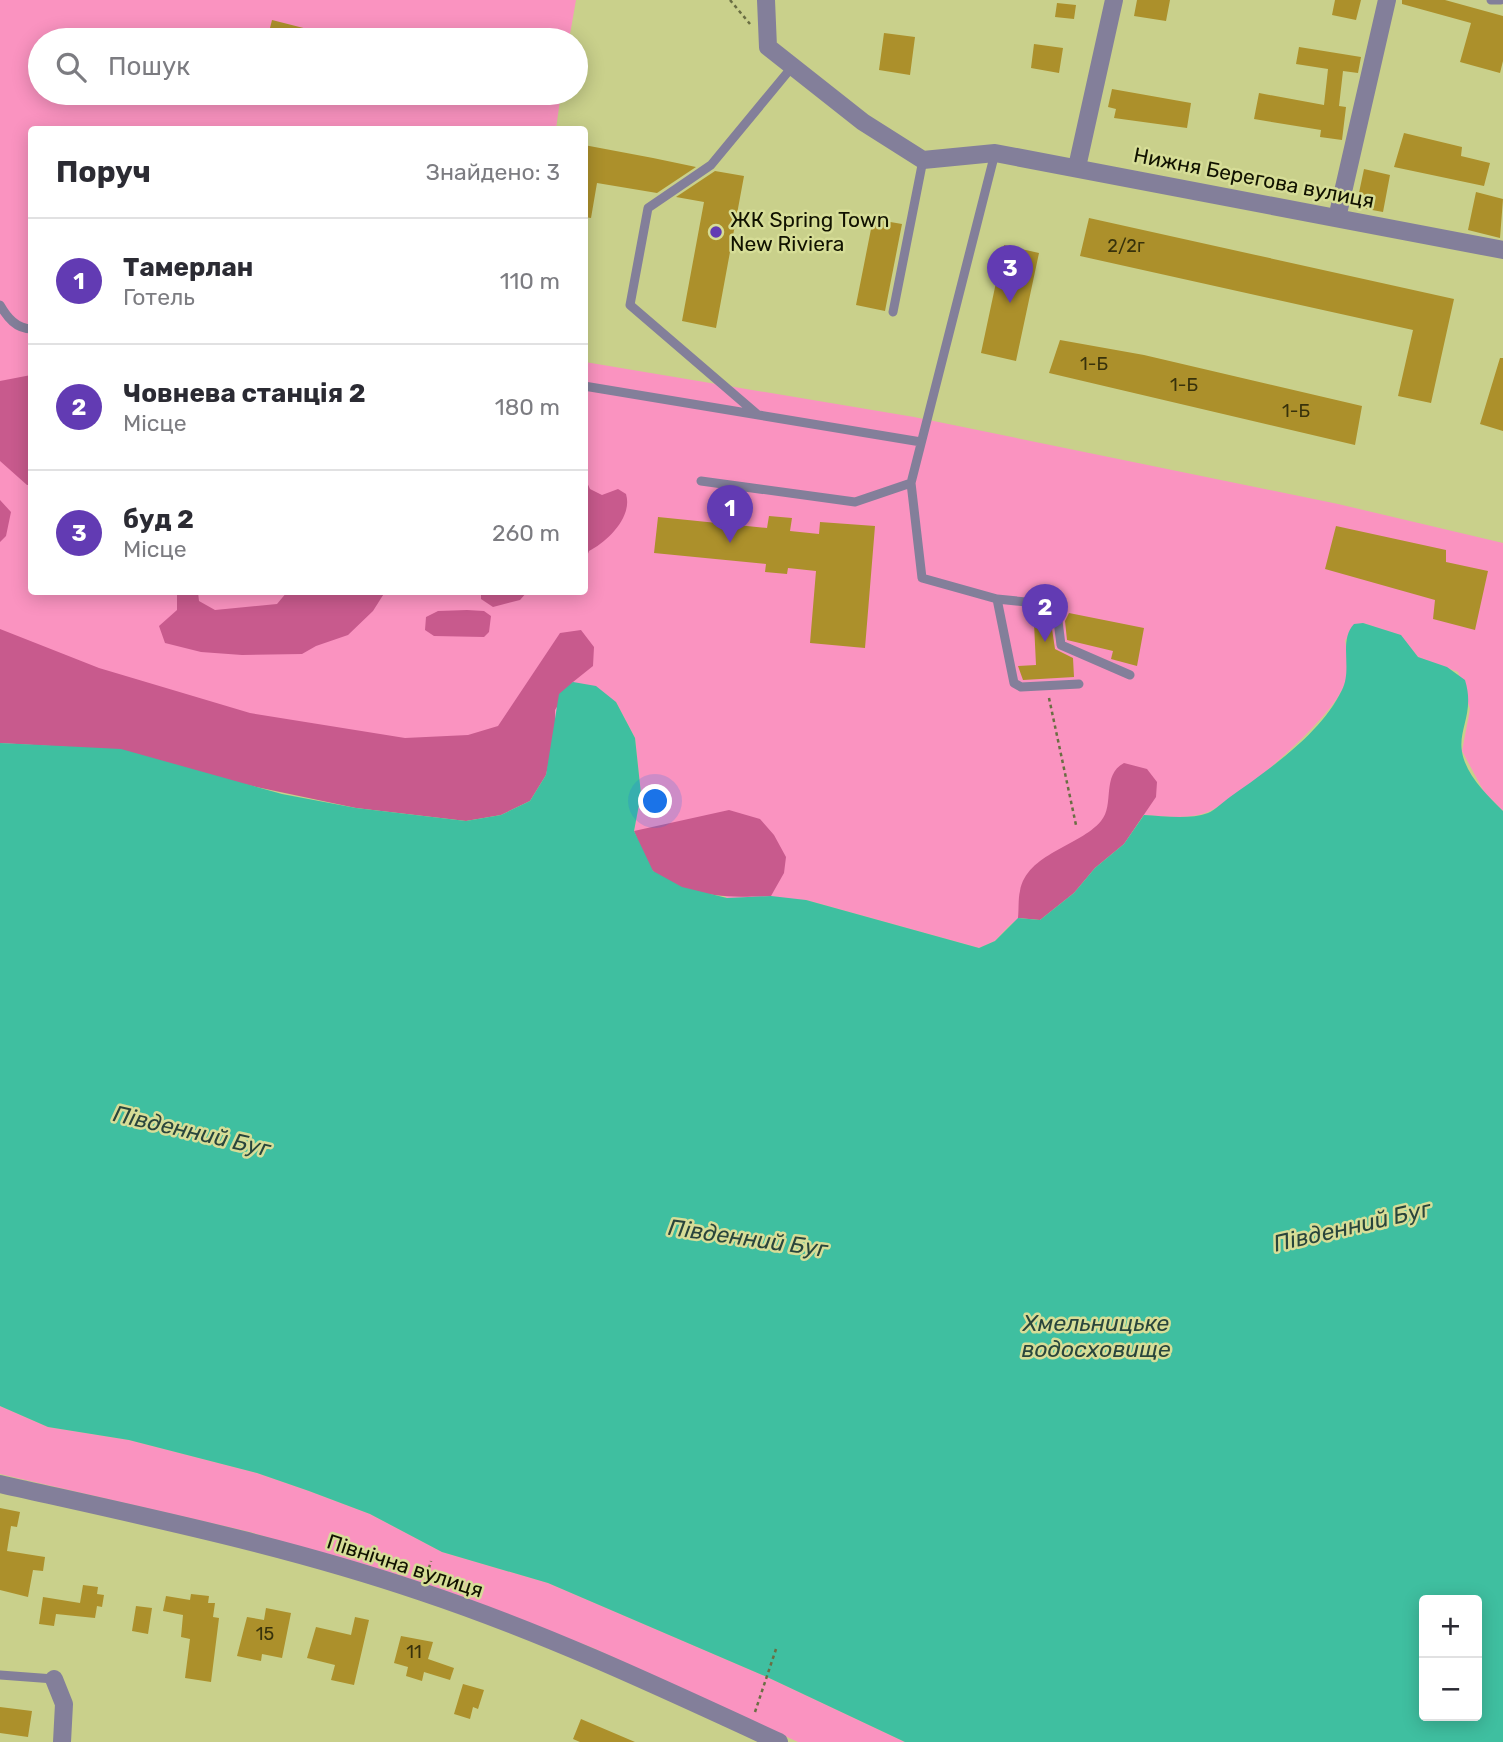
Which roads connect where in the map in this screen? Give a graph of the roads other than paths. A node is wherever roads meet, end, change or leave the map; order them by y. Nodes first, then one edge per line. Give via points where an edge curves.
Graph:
1 (766, 0) edge
2 (1114, 0) edge
3 (1387, 0) edge
4 (1491, 0) edge
5 (1501, 0) edge
6 (793, 67) junction
7 (995, 153) junction
8 (923, 160) junction
9 (1077, 167) junction
10 (1337, 218) junction
11 (1503, 250) edge
12 (0, 305) edge
13 (893, 312) dead end
14 (28, 329) edge
15 (588, 387) edge
16 (758, 415) junction
17 (921, 442) junction
18 (701, 481) dead end
19 (911, 483) junction
20 (997, 599) junction
21 (1130, 675) dead end
22 (1079, 684) dead end
23 (0, 1484) edge
24 (0, 1675) edge
25 (54, 1679) joint
26 (62, 1742) edge
27 (779, 1742) edge

1 - 6 street via 768,47
2 - 9 street
3 - 10 street
4 - 5 lane
6 - 8 street via 863,122
6 - 16 lane via 711,165 648,208 630,305
7 - 8 street, Нижня Берегова вулиця
7 - 9 street, Нижня Берегова вулиця
7 - 17 lane
8 - 13 lane
9 - 10 street, Нижня Берегова вулиця
10 - 11 street, Нижня Берегова вулиця
12 - 14 lane via 8,318
15 - 16 lane
16 - 17 lane
17 - 19 lane
18 - 19 lane via 855,502
19 - 20 lane via 922,578
20 - 21 lane via 1056,605 1061,645
20 - 22 lane via 1014,683 1021,687
23 - 27 street, Північна вулиця via 248,1540 422,1591 589,1655
24 - 25 lane
25 - 26 street via 64,1704

